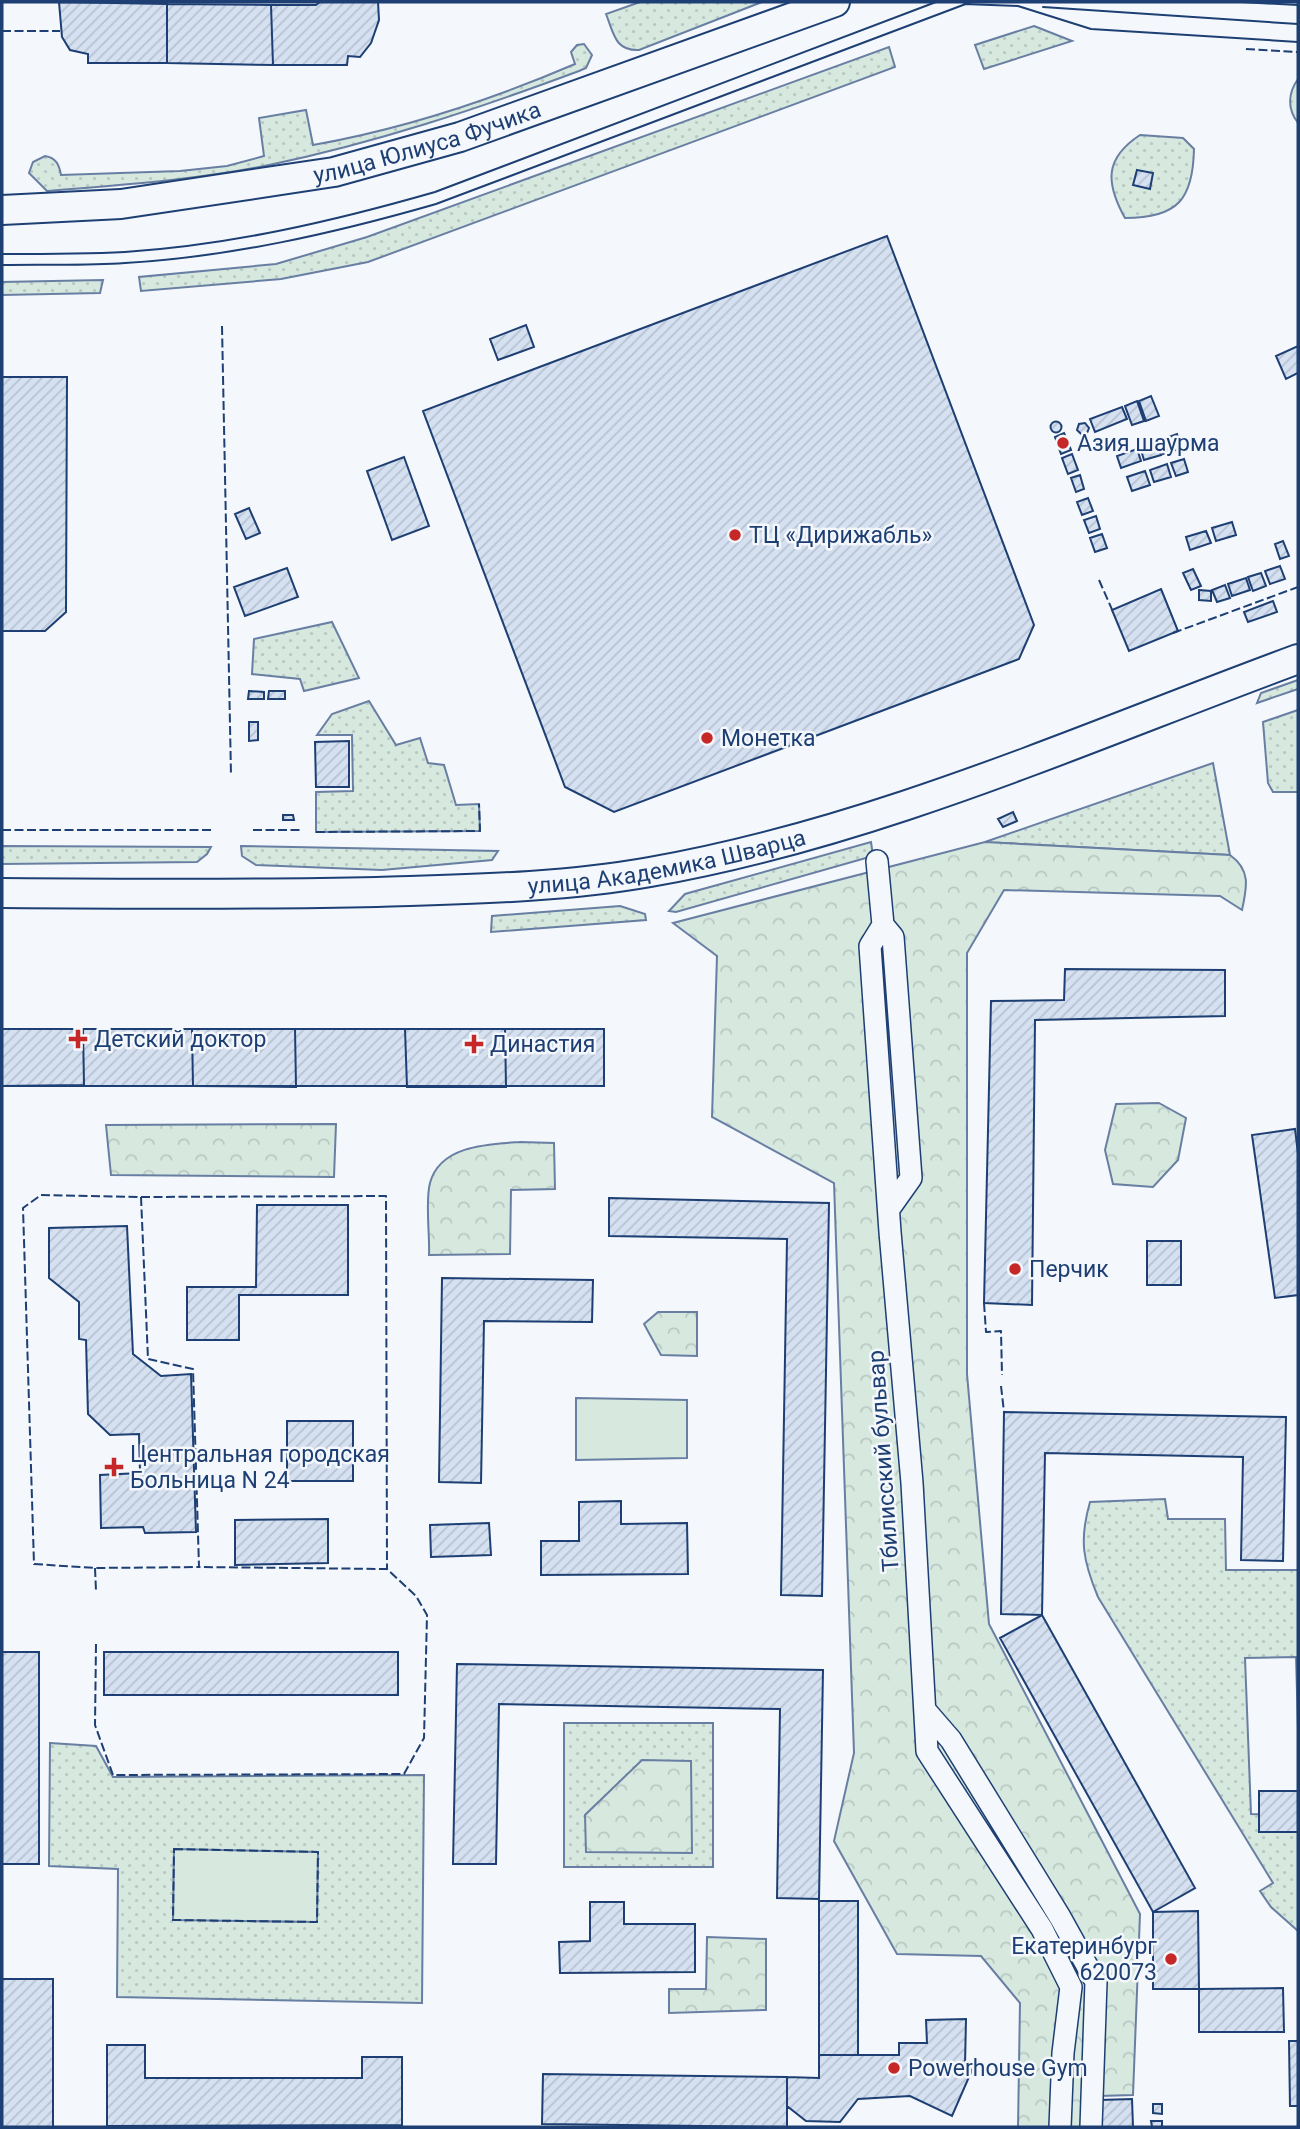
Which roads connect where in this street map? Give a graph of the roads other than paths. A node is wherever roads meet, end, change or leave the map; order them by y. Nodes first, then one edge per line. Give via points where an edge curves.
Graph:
1 (835, 2) edge
2 (2, 210) edge
3 (1298, 659) edge
4 (877, 861) dead end
5 (2, 893) edge
6 (925, 1710) junction
7 (1060, 2127) edge
8 (1091, 2127) edge

1 - 2 street, улица Юлиуса Фучика via 460,136 334,172 121,204
3 - 5 street, улица Академика Шварца via 912,802 776,844 650,872 515,888 224,895
4 - 6 street, Тбилисский бульвар via 883,925 870,946
6 - 7 street, Тбилисский бульвар via 927,1751 1035,1917 1072,1987
6 - 8 street via 951,1740 1096,1982

